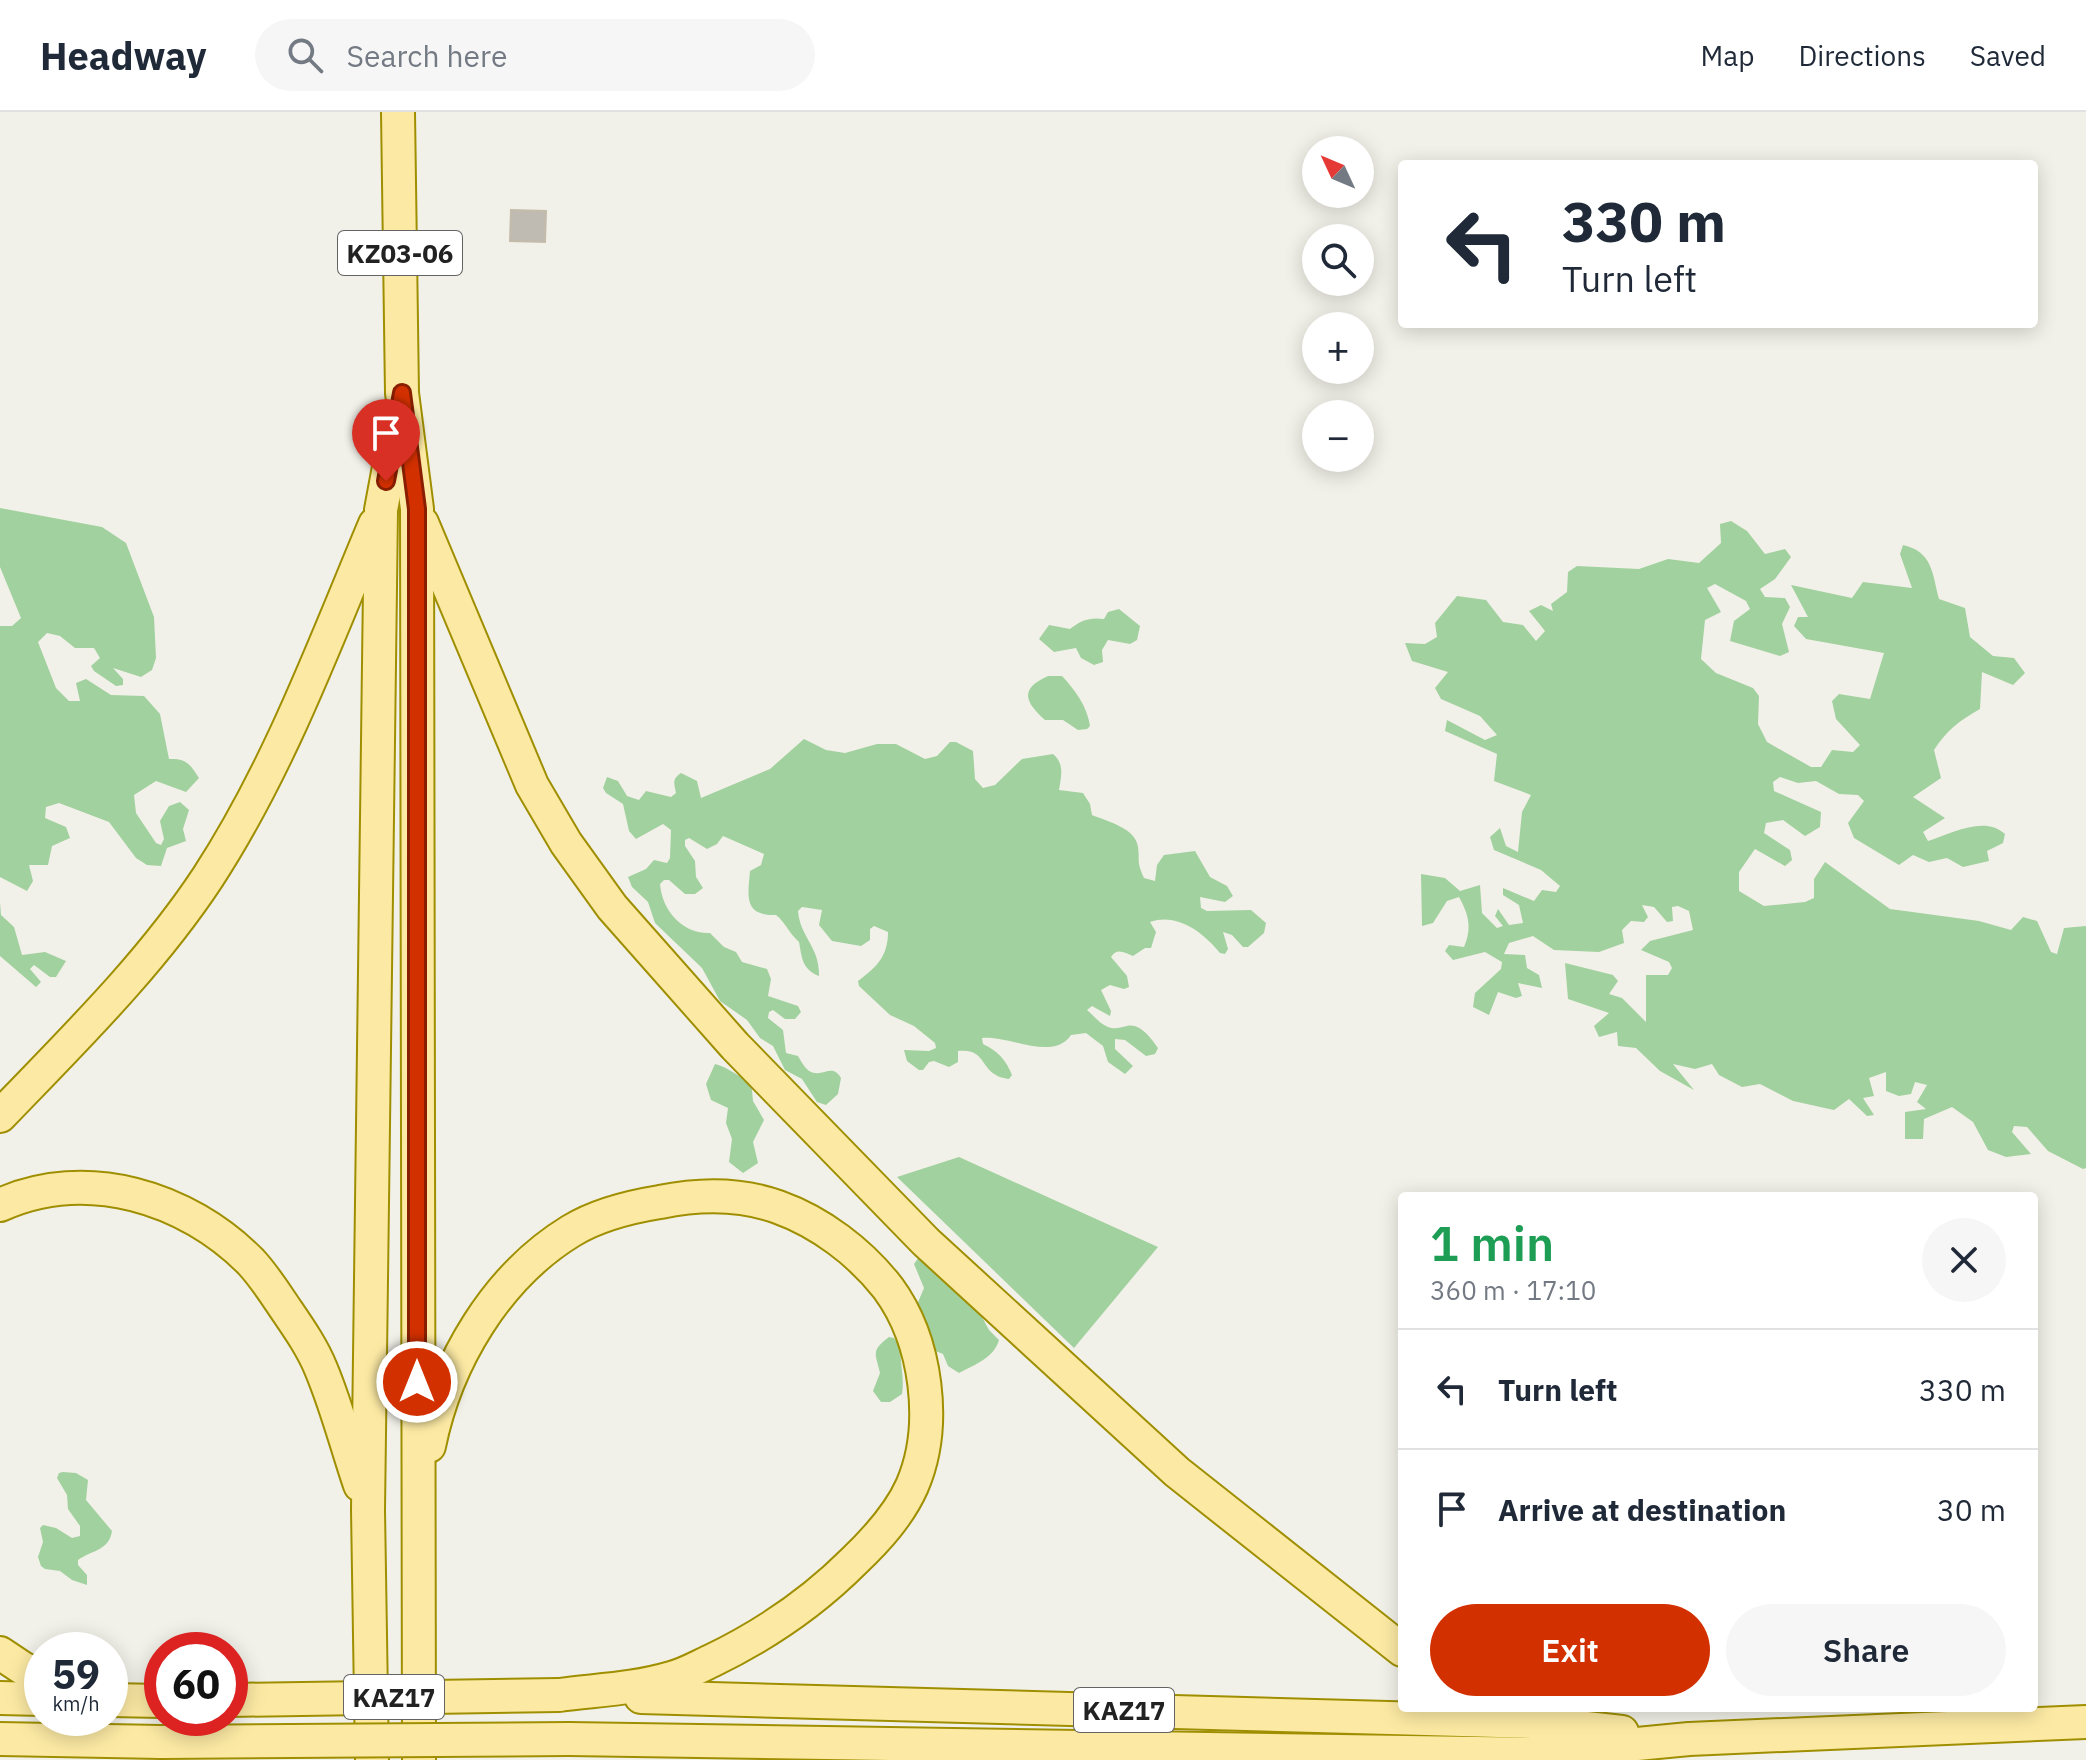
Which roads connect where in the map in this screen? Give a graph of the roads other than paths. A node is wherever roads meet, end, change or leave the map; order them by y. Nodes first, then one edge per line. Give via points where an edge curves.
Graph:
1 (398, 112) edge
2 (402, 393) junction
3 (417, 509) junction
4 (381, 510) junction
5 (0, 1116) edge
6 (0, 1205) edge
7 (418, 1506) junction
8 (368, 1510) junction
9 (1398, 1647) edge
10 (0, 1653) edge
11 (24, 1669) edge
12 (559, 1695) junction
13 (0, 1698) edge
14 (24, 1699) edge
15 (248, 1700) edge
16 (1520, 1715) edge
17 (2086, 1722) edge
18 (0, 1739) edge
19 (569, 1739) junction
20 (1689, 1739) junction
21 (161, 1742) junction
22 (1528, 1757) edge
23 (117, 1760) edge
24 (372, 1760) edge
25 (419, 1760) edge
26 (659, 1760) edge

1 - 2 main road, KZ03-06
2 - 3 main road, KZ03-06
2 - 4 main road, KZ03-06
3 - 7 main road, KZ03-06
3 - 9 main road via 532,785 612,907 735,1046 926,1242 1177,1472
4 - 5 main road via 291,722 208,876 158,945
4 - 8 main road, KZ03-06
6 - 8 main road via 46,1189 115,1190 151,1198 230,1243 272,1289 321,1368
7 - 12 main road via 443,1393 476,1327 534,1259 572,1230 624,1209 676,1199 705,1195 752,1200 818,1226 888,1289 914,1339 922,1368 925,1428 913,1485 884,1529 803,1608 735,1649 674,1678
7 - 25 main road, KZ03-06
8 - 24 main road, KZ03-06
10 - 11 main road
12 - 15 main road, KAZ17, bridge
12 - 16 main road, KAZ17
13 - 14 main road
16 - 20 main road, KAZ17
17 - 20 main road, KAZ17
18 - 21 main road, KAZ17
19 - 21 main road, KAZ17, bridge
19 - 22 main road, KAZ17
19 - 26 main road
20 - 22 main road, KAZ17
21 - 23 main road

